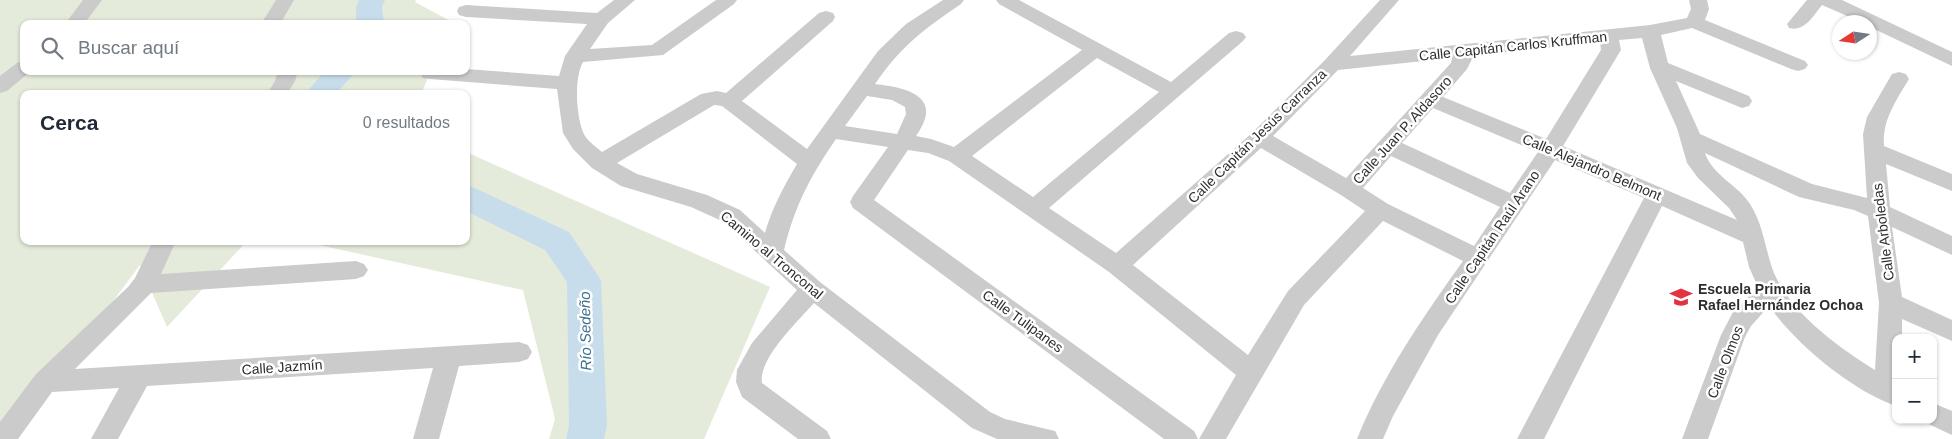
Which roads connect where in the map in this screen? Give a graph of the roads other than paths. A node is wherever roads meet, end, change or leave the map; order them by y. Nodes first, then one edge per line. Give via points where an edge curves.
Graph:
1 (93, 0) edge
2 (285, 0) edge
3 (626, 0) edge
4 (728, 0) edge
5 (955, 0) edge
6 (1005, 0) edge
7 (1390, 0) edge
8 (1698, 0) edge
9 (1817, 0) edge
10 (1826, 0) edge
11 (1859, 6) edge
12 (466, 11) dead end
13 (826, 17) dead end
14 (77, 20) edge
15 (272, 20) edge
16 (601, 20) junction
17 (1694, 22) junction
18 (1796, 24) dead end
19 (1650, 31) junction
20 (1607, 36) junction
21 (1236, 37) dead end
22 (1096, 49) junction
23 (1460, 52) junction
24 (575, 56) junction
25 (1952, 60) edge
26 (1332, 64) junction
27 (1798, 65) dead end
28 (1660, 67) junction
29 (20, 70) edge
30 (287, 75) edge
31 (457, 75) edge
32 (1899, 79) dead end
33 (567, 83) junction
34 (0, 86) edge
35 (861, 88) junction
36 (279, 90) edge
37 (1173, 91) junction
38 (723, 99) junction
39 (1430, 99) junction
40 (1742, 101) dead end
41 (831, 131) junction
42 (1259, 138) junction
43 (1691, 138) junction
44 (901, 142) junction
45 (1389, 146) junction
46 (1551, 149) junction
47 (1874, 150) junction
48 (957, 156) junction
49 (809, 162) junction
50 (600, 163) junction
51 (1952, 183) edge
52 (1349, 189) junction
53 (1657, 194) junction
54 (1514, 204) junction
55 (1034, 209) junction
56 (1380, 210) junction
57 (1879, 211) junction
58 (1753, 237) junction
59 (163, 245) edge
60 (1952, 246) edge
61 (772, 251) junction
62 (1478, 258) junction
63 (1117, 266) junction
64 (356, 270) dead end
65 (144, 284) junction
66 (812, 289) junction
67 (1770, 289) junction
68 (1891, 302) junction
69 (1952, 331) edge
70 (519, 352) dead end
71 (449, 357) junction
72 (1252, 372) junction
73 (139, 376) junction
74 (45, 382) junction
75 (1892, 393) edge
76 (1937, 416) edge
77 (1952, 424) edge
78 (3, 439) edge
79 (104, 439) edge
80 (426, 439) edge
81 (818, 439) edge
82 (1046, 439) edge
83 (1185, 439) edge
84 (1212, 439) edge
85 (1370, 439) edge
86 (1530, 439) edge
87 (1695, 439) edge

1 - 14 street
2 - 15 street
3 - 16 street, Camino al Tronconal
4 - 24 street via 656,51
5 - 35 street via 900,40 884,55
6 - 22 street
7 - 26 street, Calle Capitán Jesús Carranza
8 - 17 street via 1699,14
9 - 18 street
10 - 11 street
11 - 25 street
12 - 16 street
13 - 38 street
16 - 24 street, Camino al Tronconal
17 - 19 street, Calle Capitán Carlos Kruffman
17 - 27 street
19 - 20 street, Calle Capitán Carlos Kruffman
19 - 28 street
20 - 23 street, Calle Capitán Carlos Kruffman
20 - 46 street, Calle Capitán Raúl Arano via 1611,50
21 - 37 street
22 - 37 street
22 - 48 street
23 - 26 street, Calle Capitán Carlos Kruffman
23 - 39 street, Calle Juan P. Aldasoro via 1460,65
24 - 33 street, Camino al Tronconal
26 - 42 street, Calle Capitán Jesús Carranza
28 - 40 street
28 - 43 street
29 - 34 street
30 - 36 street
31 - 33 street
32 - 47 street, Calle Arboledas via 1877,118
33 - 50 street, Camino al Tronconal via 573,132 580,144
35 - 41 street
35 - 44 street via 901,96 914,106 914,122
37 - 55 street
38 - 49 street
38 - 50 street via 708,99
39 - 45 street, Calle Juan P. Aldasoro
39 - 46 street, Calle Alejandro Belmont
41 - 44 street
41 - 49 street
42 - 52 street
42 - 63 street, Calle Capitán Jesús Carranza
43 - 57 street via 1807,191
43 - 58 street via 1700,166 1739,206
44 - 48 street via 931,146
44 - 83 street, Calle Tulipanes via 861,202
45 - 52 street, Calle Juan P. Aldasoro
45 - 54 street
46 - 53 street, Calle Alejandro Belmont
46 - 54 street, Calle Capitán Raúl Arano
47 - 51 street
47 - 57 street, Calle Arboledas
48 - 55 street
49 - 61 street via 789,199
50 - 61 street, Camino al Tronconal via 636,183 718,208
52 - 56 street, Calle Juan P. Aldasoro
53 - 58 street, Calle Alejandro Belmont
53 - 86 street
54 - 62 street, Calle Capitán Raúl Arano
55 - 63 street
56 - 62 street, Calle Juan P. Aldasoro
56 - 72 street via 1296,298
57 - 60 street
57 - 68 street, Calle Arboledas
58 - 67 street
59 - 65 street
61 - 66 street, Camino al Tronconal
62 - 85 street, Calle Capitán Raúl Arano via 1428,328 1381,412
63 - 72 street
64 - 65 street
65 - 74 street
66 - 81 street via 757,355 748,381 751,390
66 - 82 street, Camino al Tronconal via 981,420 1005,431
67 - 75 street via 1827,351
67 - 87 street, Calle Olmos via 1742,319 1733,335
68 - 69 street
68 - 75 street, Calle Arboledas
70 - 71 street, Calle Jazmín
71 - 73 street, Calle Jazmín
71 - 80 street
72 - 84 street
73 - 74 street, Calle Jazmín
73 - 79 street
74 - 78 street
76 - 77 street

